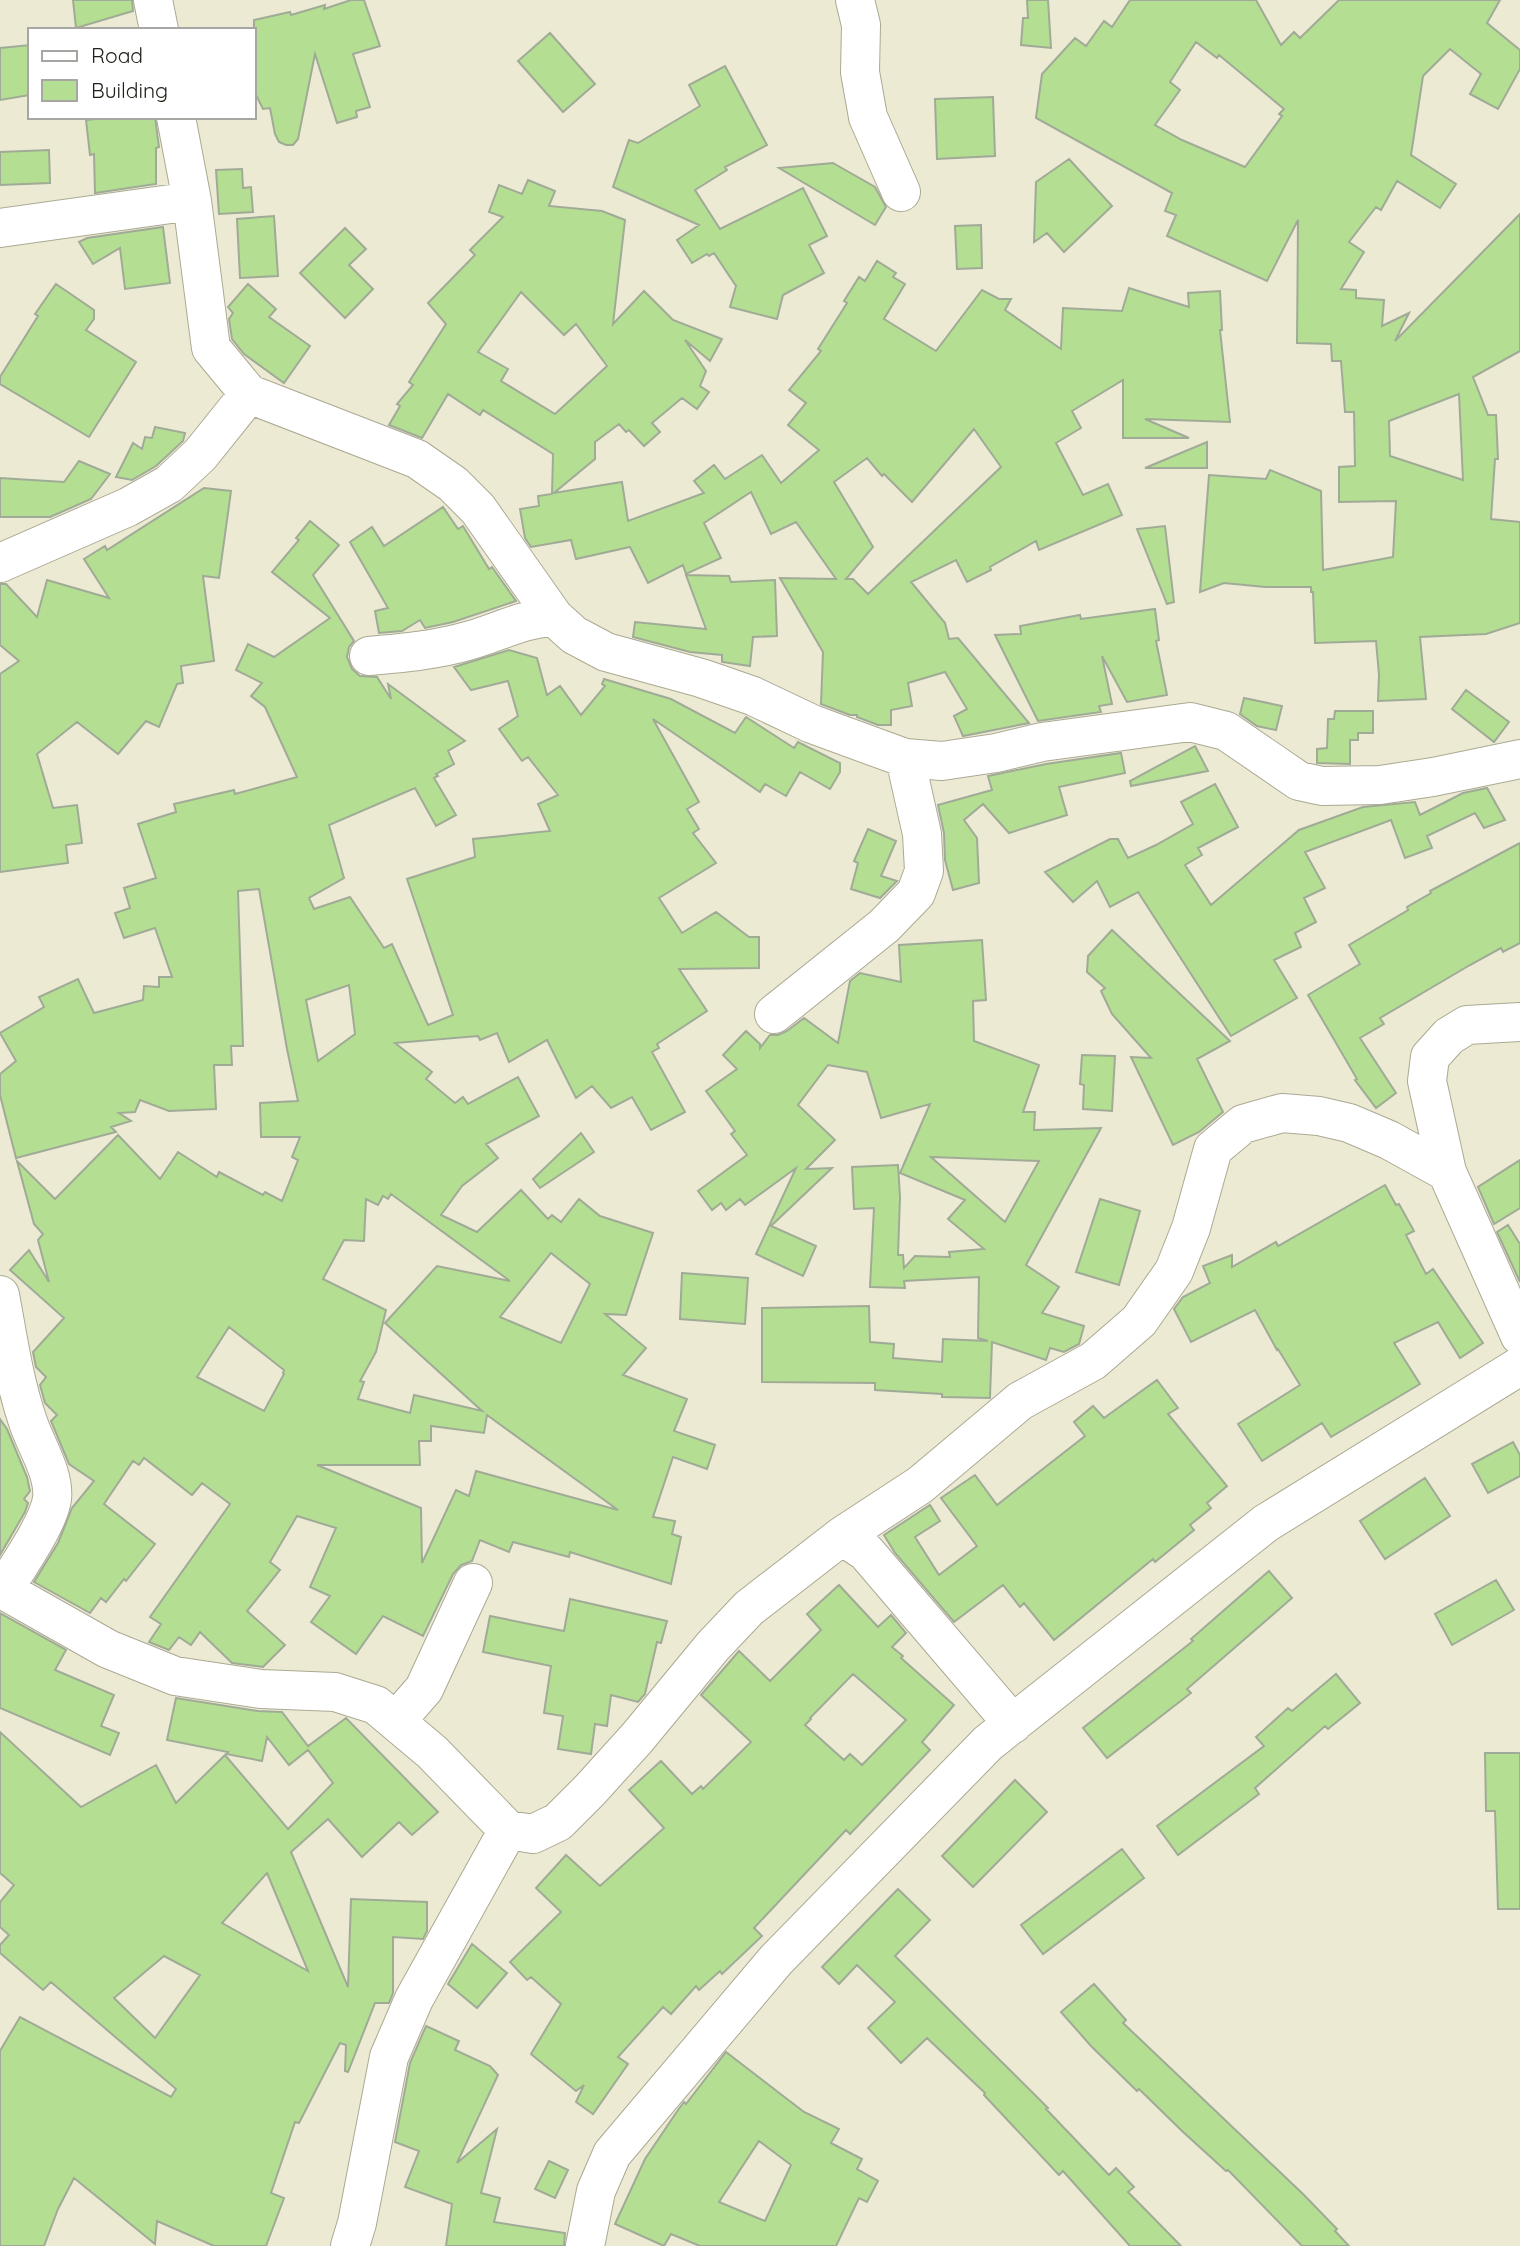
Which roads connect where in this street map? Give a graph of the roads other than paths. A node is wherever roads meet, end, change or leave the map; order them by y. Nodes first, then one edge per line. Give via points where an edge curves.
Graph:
1 (153, 0) edge
2 (855, 0) edge
3 (159, 28) edge
4 (176, 119) edge
5 (901, 192) dead end
6 (192, 201) junction
7 (0, 228) edge
8 (248, 394) junction
9 (0, 563) edge
10 (554, 617) junction
11 (369, 656) dead end
12 (905, 758) junction
13 (1520, 759) edge
14 (774, 1014) dead end
15 (1520, 1022) edge
16 (1447, 1172) junction
17 (0, 1295) edge
18 (1520, 1336) edge
19 (1520, 1366) edge
20 (842, 1536) junction
21 (473, 1583) dead end
22 (2, 1589) edge
23 (396, 1721) junction
24 (1013, 1724) junction
25 (508, 1829) junction
26 (350, 2246) edge
27 (584, 2246) edge

1 - 3 street
2 - 5 street via 861,25 860,72 869,117
4 - 6 street
6 - 7 street
6 - 8 street via 211,348
8 - 9 street via 200,455 170,484
8 - 10 street via 417,459 453,484 478,509
10 - 11 street via 524,621 430,650
10 - 12 street via 574,635 606,652 727,687
12 - 13 street via 942,761 1190,722 1226,731 1300,781 1322,786 1380,785
12 - 14 street via 922,834 924,870 916,893 884,926
15 - 16 street via 1467,1025 1430,1057 1427,1081
16 - 18 street
16 - 20 street via 1349,1123 1282,1113 1243,1124 1213,1149 1192,1228 1174,1271 1139,1321 1093,1361 1020,1401 920,1485
17 - 22 street via 21,1399 52,1485 51,1502 38,1531
19 - 24 street via 1266,1523
20 - 24 street via 866,1552
20 - 25 street via 749,1608 558,1822 533,1834
21 - 23 street via 424,1689
22 - 23 street via 108,1649 175,1676 261,1689 335,1692 376,1705
23 - 25 street
24 - 27 street via 988,1743 776,1960 612,2154 596,2191
25 - 26 street via 414,1999 389,2057

